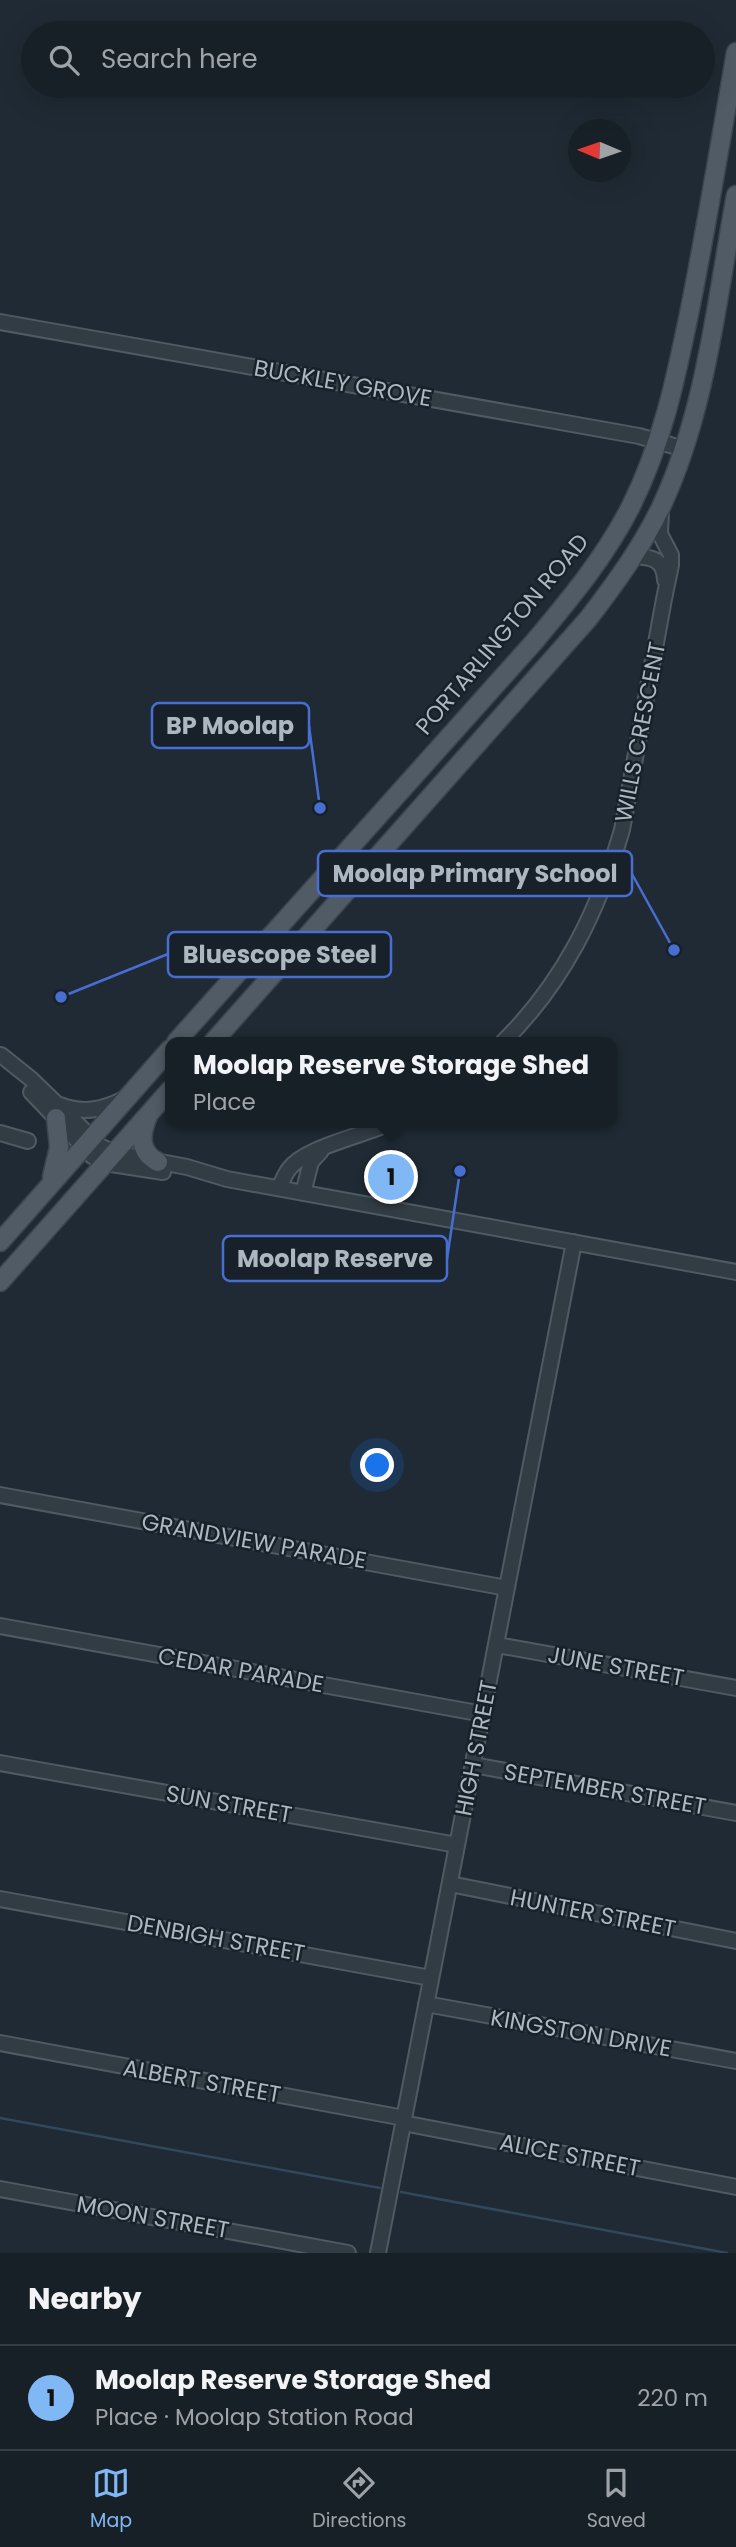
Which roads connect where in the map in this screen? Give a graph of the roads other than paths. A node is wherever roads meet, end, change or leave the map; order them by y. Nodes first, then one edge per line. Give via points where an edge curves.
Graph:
1 (736, 53) edge
2 (736, 195) edge
3 (0, 322) edge
4 (659, 441) junction
5 (684, 449) junction
6 (661, 508) junction
7 (633, 556) junction
8 (664, 598) junction
9 (180, 1037) edge
10 (217, 1037) edge
11 (508, 1037) edge
12 (1, 1054) edge
13 (165, 1055) edge
14 (165, 1095) edge
15 (127, 1097) junction
16 (55, 1110) junction
17 (149, 1113) junction
18 (377, 1128) edge
19 (0, 1133) edge
20 (28, 1140) dead end
21 (87, 1142) junction
22 (325, 1148) junction
23 (109, 1158) junction
24 (158, 1162) junction
25 (227, 1179) junction
26 (279, 1188) junction
27 (43, 1192) junction
28 (303, 1193) junction
29 (0, 1242) edge
30 (574, 1242) junction
31 (736, 1272) edge
32 (0, 1282) edge
33 (0, 1495) edge
34 (507, 1588) junction
35 (0, 1626) edge
36 (496, 1644) junction
37 (736, 1688) edge
38 (483, 1714) junction
39 (0, 1763) edge
40 (473, 1765) junction
41 (736, 1813) edge
42 (457, 1845) junction
43 (450, 1884) junction
44 (0, 1899) edge
45 (736, 1941) edge
46 (431, 1978) junction
47 (426, 2004) junction
48 (0, 2043) edge
49 (736, 2061) edge
50 (403, 2120) junction
51 (736, 2187) edge
52 (0, 2189) edge
53 (348, 2253) edge
54 (378, 2253) edge

1 - 4 main road, PORTARLINGTON ROAD via 698,268
2 - 5 main road via 699,394
3 - 4 street, BUCKLEY GROVE
4 - 5 street, BUCKLEY GROVE
4 - 9 main road, PORTARLINGTON ROAD via 608,547 574,594
5 - 6 main road
6 - 7 main road
6 - 8 street, WILLS CRESCENT via 660,534 671,555
7 - 8 street, WILLS CRESCENT via 649,556 662,565
7 - 10 main road via 588,619
8 - 11 street, WILLS CRESCENT via 622,830 601,894 566,963
12 - 16 street via 25,1086
13 - 15 main road
14 - 17 main road
15 - 16 street via 93,1110
15 - 21 main road
16 - 21 street
16 - 27 main road via 57,1161
17 - 23 main road
17 - 24 main road via 142,1143 147,1156
18 - 22 street
19 - 20 street
21 - 23 street via 100,1146
21 - 27 main road
22 - 26 street via 301,1157
22 - 28 street via 310,1162
23 - 24 street
23 - 25 street
23 - 32 main road
24 - 25 street
25 - 26 street
26 - 28 street
27 - 29 main road
28 - 30 street
30 - 31 street
30 - 34 street, HIGH STREET
33 - 34 street, GRANDVIEW PARADE
34 - 36 street, HIGH STREET
35 - 38 street, CEDAR PARADE
36 - 37 street, JUNE STREET
36 - 38 street, HIGH STREET
38 - 40 street, HIGH STREET
39 - 42 street, SUN STREET
40 - 41 street, SEPTEMBER STREET
40 - 42 street, HIGH STREET
42 - 43 street, HIGH STREET
43 - 45 street, HUNTER STREET
43 - 46 street, HIGH STREET
44 - 46 street, DENBIGH STREET
46 - 47 street, HIGH STREET
47 - 49 street, KINGSTON DRIVE
47 - 50 street, HIGH STREET
48 - 50 street, ALBERT STREET
50 - 51 street, ALICE STREET
50 - 54 street, HIGH STREET
52 - 53 street, MOON STREET

